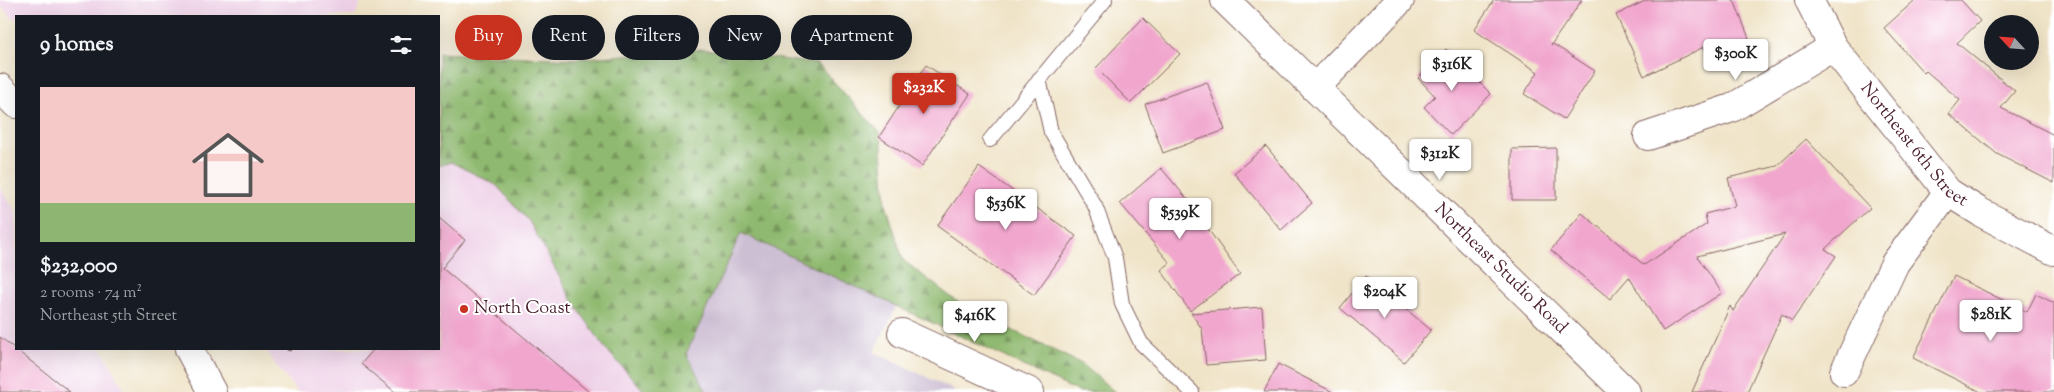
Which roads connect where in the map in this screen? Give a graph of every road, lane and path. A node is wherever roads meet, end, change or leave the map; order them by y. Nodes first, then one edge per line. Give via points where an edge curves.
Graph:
1 (1105, 0) edge
2 (1225, 0) edge
3 (1400, 0) edge
4 (1809, 0) edge
5 (1833, 47) junction
6 (1038, 79) junction
7 (0, 88) edge
8 (1315, 88) junction
9 (15, 103) edge
10 (1648, 136) dead end
11 (990, 140) dead end
12 (1948, 192) junction
13 (2054, 250) edge
14 (902, 333) dead end
15 (190, 350) edge
16 (1844, 372) dead end
17 (212, 392) edge
18 (1030, 392) edge
19 (1192, 392) edge
20 (1626, 392) edge

1 - 6 lane
2 - 8 street, Northeast Studio Road
3 - 8 street
4 - 5 street, Northeast 6th Street
5 - 10 street via 1732,108
5 - 12 street, Northeast 6th Street
6 - 11 lane
6 - 19 lane via 1051,132 1095,206 1115,258 1122,304 1141,343
7 - 9 street
8 - 20 street, Northeast Studio Road
12 - 13 street, Northeast 6th Street
12 - 16 street via 1895,263
14 - 18 street
15 - 17 street

